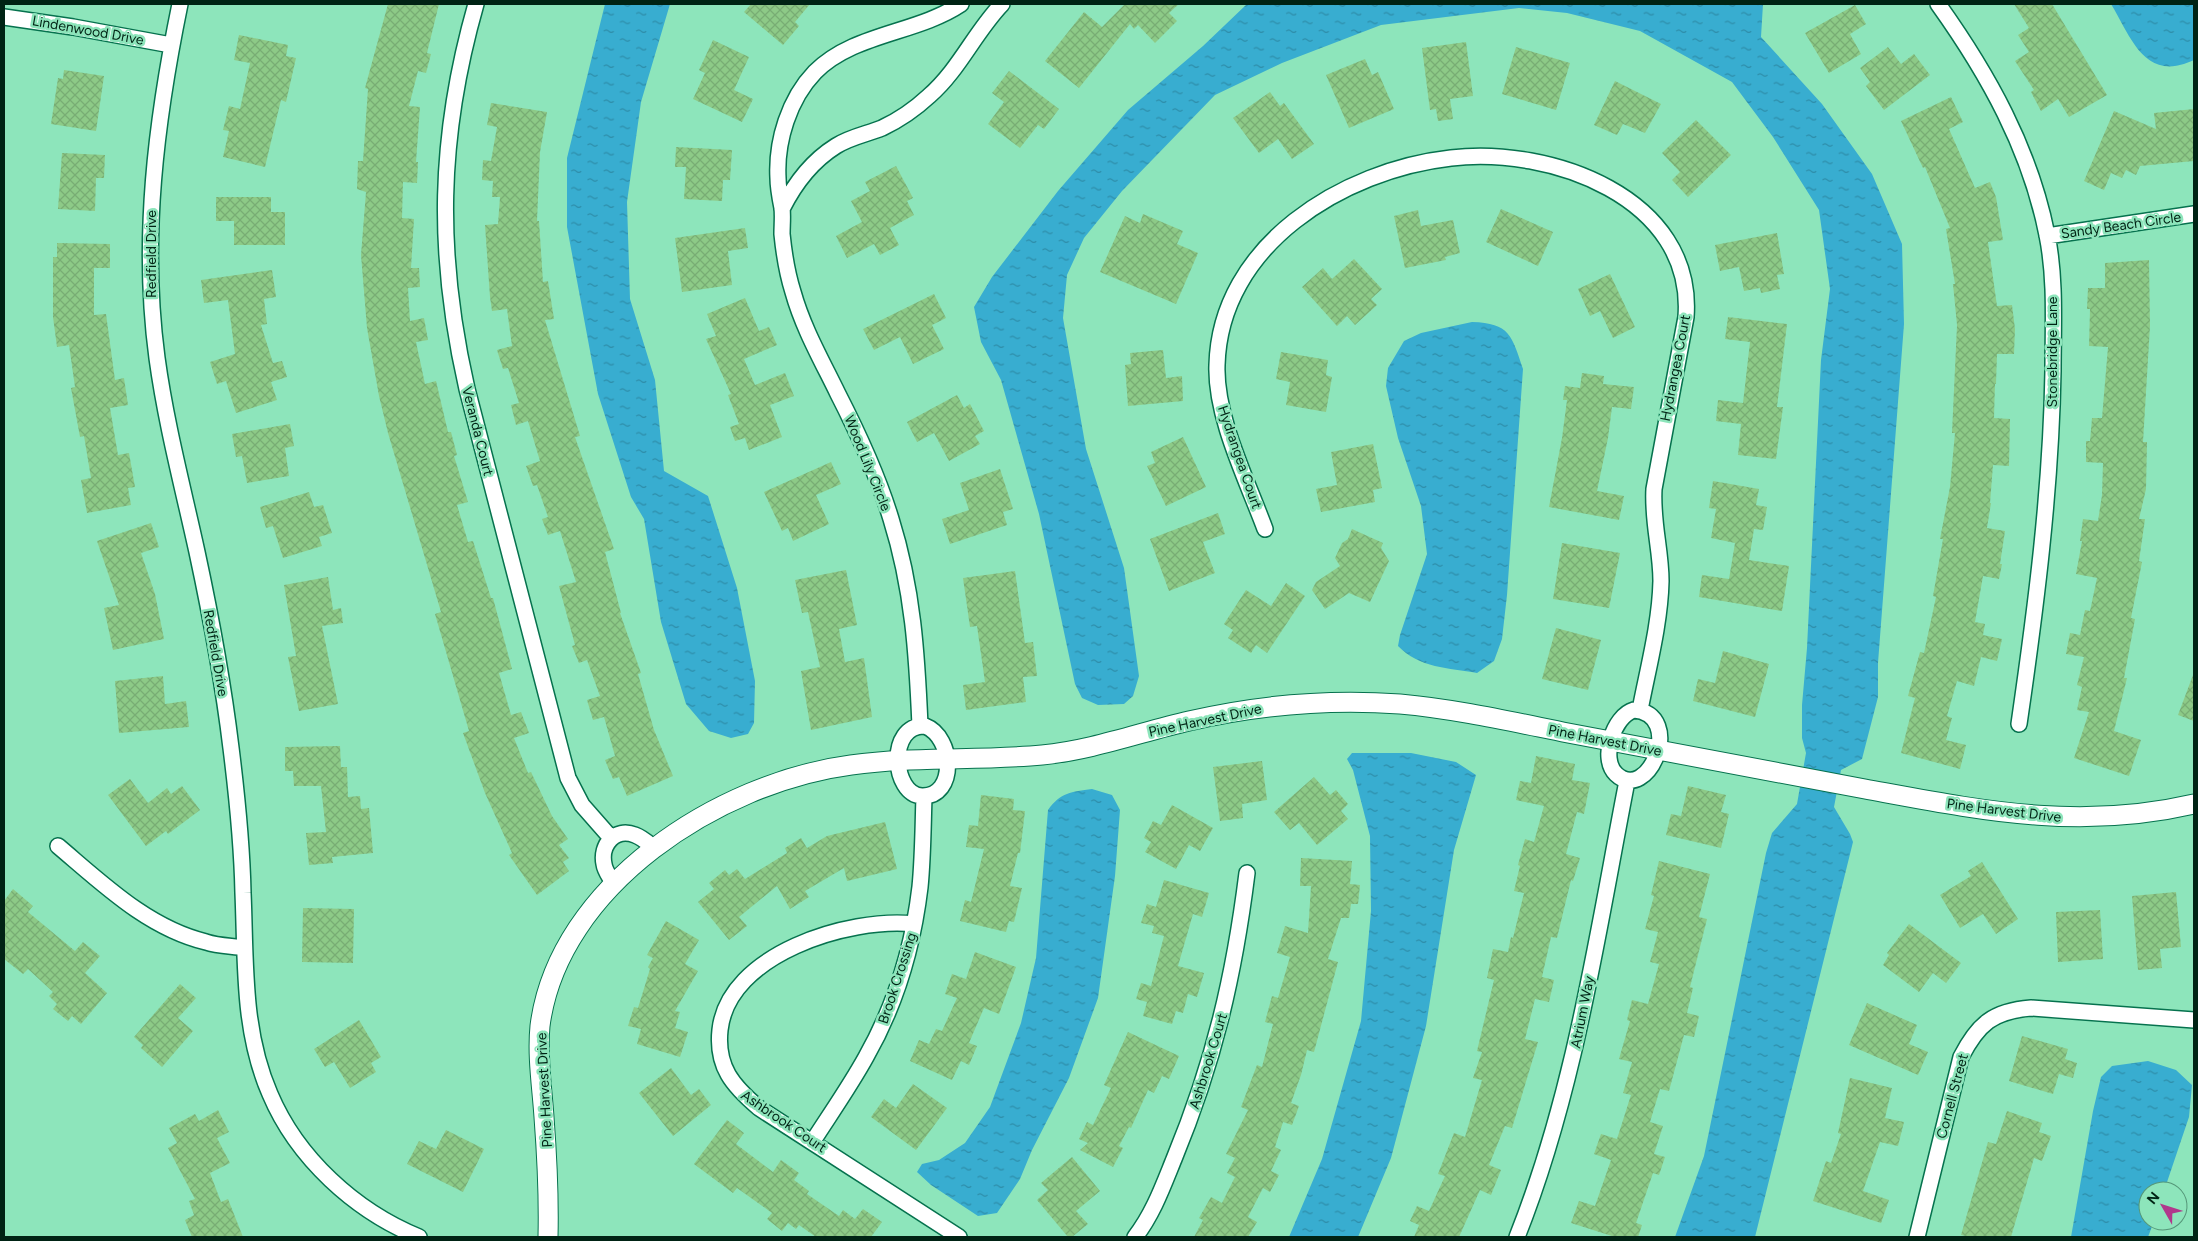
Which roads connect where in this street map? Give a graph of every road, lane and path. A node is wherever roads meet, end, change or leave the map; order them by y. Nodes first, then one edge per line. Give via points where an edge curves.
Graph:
1 (180, 4) edge
2 (476, 4) edge
3 (961, 4) edge
4 (1002, 4) edge
5 (1938, 4) edge
6 (4, 17) edge
7 (171, 45) junction
8 (782, 209) junction
9 (2194, 214) edge
10 (2047, 236) junction
11 (1265, 529) dead end
12 (1640, 710) junction
13 (2019, 724) dead end
14 (920, 726) junction
15 (1612, 741) junction
16 (1658, 750) junction
17 (947, 760) junction
18 (898, 761) junction
19 (1627, 781) junction
20 (924, 796) junction
21 (2194, 804) edge
22 (611, 838) junction
23 (58, 846) dead end
24 (654, 848) junction
25 (1246, 873) dead end
26 (614, 885) junction
27 (914, 924) junction
28 (244, 948) junction
29 (2194, 1020) edge
30 (813, 1141) junction
31 (419, 1237) edge
32 (548, 1237) edge
33 (959, 1237) edge
34 (1135, 1237) edge
35 (1517, 1237) edge
36 (1917, 1237) edge

1 - 7 street, Redfield Drive
2 - 22 street, Veranda Court via 457,77 447,150 446,252 453,324 568,778 582,805
3 - 8 street, Wood Lily Circle via 924,23 852,47 828,62 805,84 789,112 781,142 778,178
4 - 8 street via 931,95 895,121 846,141 825,154 795,186
5 - 10 street, Stonebridge Lane via 1979,65 2004,110 2029,171
6 - 7 street, Lindenwood Drive
7 - 28 street, Redfield Drive via 152,186 152,318 169,430 197,551 222,684 241,841
8 - 14 street, Wood Lily Circle via 784,252 793,295 868,456 899,546 913,611
9 - 10 street, Sandy Beach Circle
10 - 13 street, Stonebridge Lane via 2053,305 2049,467 2038,592
11 - 12 street, Hydrangea Court via 1222,411 1217,366 1223,324 1231,301 1242,280 1269,245 1296,220 1338,192 1404,166 1450,158 1495,157 1542,164 1591,180 1628,199 1657,225 1668,239 1682,270 1687,301 1654,489 1660,603
12 - 15 street via 1622,716
12 - 16 street via 1656,722 1660,735
14 - 17 street via 930,728 939,736 946,748
14 - 18 street via 909,730 901,740
15 - 16 street, Pine Harvest Drive
15 - 17 street, Pine Harvest Drive via 1436,709 1341,702 1277,706 1216,715 1095,745 1044,754
15 - 19 street via 1610,764 1616,774
16 - 19 street via 1648,772 1637,780
16 - 21 street, Pine Harvest Drive via 1964,807 2046,817 2109,818
17 - 18 street, Pine Harvest Drive
17 - 20 street via 944,782 935,792
18 - 20 street via 903,783 914,794
18 - 24 street, Pine Harvest Drive via 851,765 773,783 702,816
19 - 35 street, Atrium Way via 1577,1039 1546,1155
20 - 27 street, Brook Crossing via 920,887
22 - 24 street via 618,833 627,833 643,839
22 - 26 street via 603,854 606,870
23 - 28 street via 118,896 162,925 207,943
24 - 26 street, Pine Harvest Drive
25 - 34 street, Ashbrook Court via 1234,962 1209,1065 1154,1205
26 - 32 street, Pine Harvest Drive via 570,940 551,980 541,1023
27 - 30 street, Brook Crossing via 899,979 878,1035
27 - 30 street, Ashbrook Court via 862,925 790,949 745,981 724,1010 720,1051 728,1076 759,1108
28 - 31 street, Redfield Drive via 246,999 254,1046 260,1070 279,1113 327,1176 371,1212
29 - 36 street, Cornell Street via 2031,1008 2002,1013 1980,1027 1961,1057
30 - 33 street, Ashbrook Court

